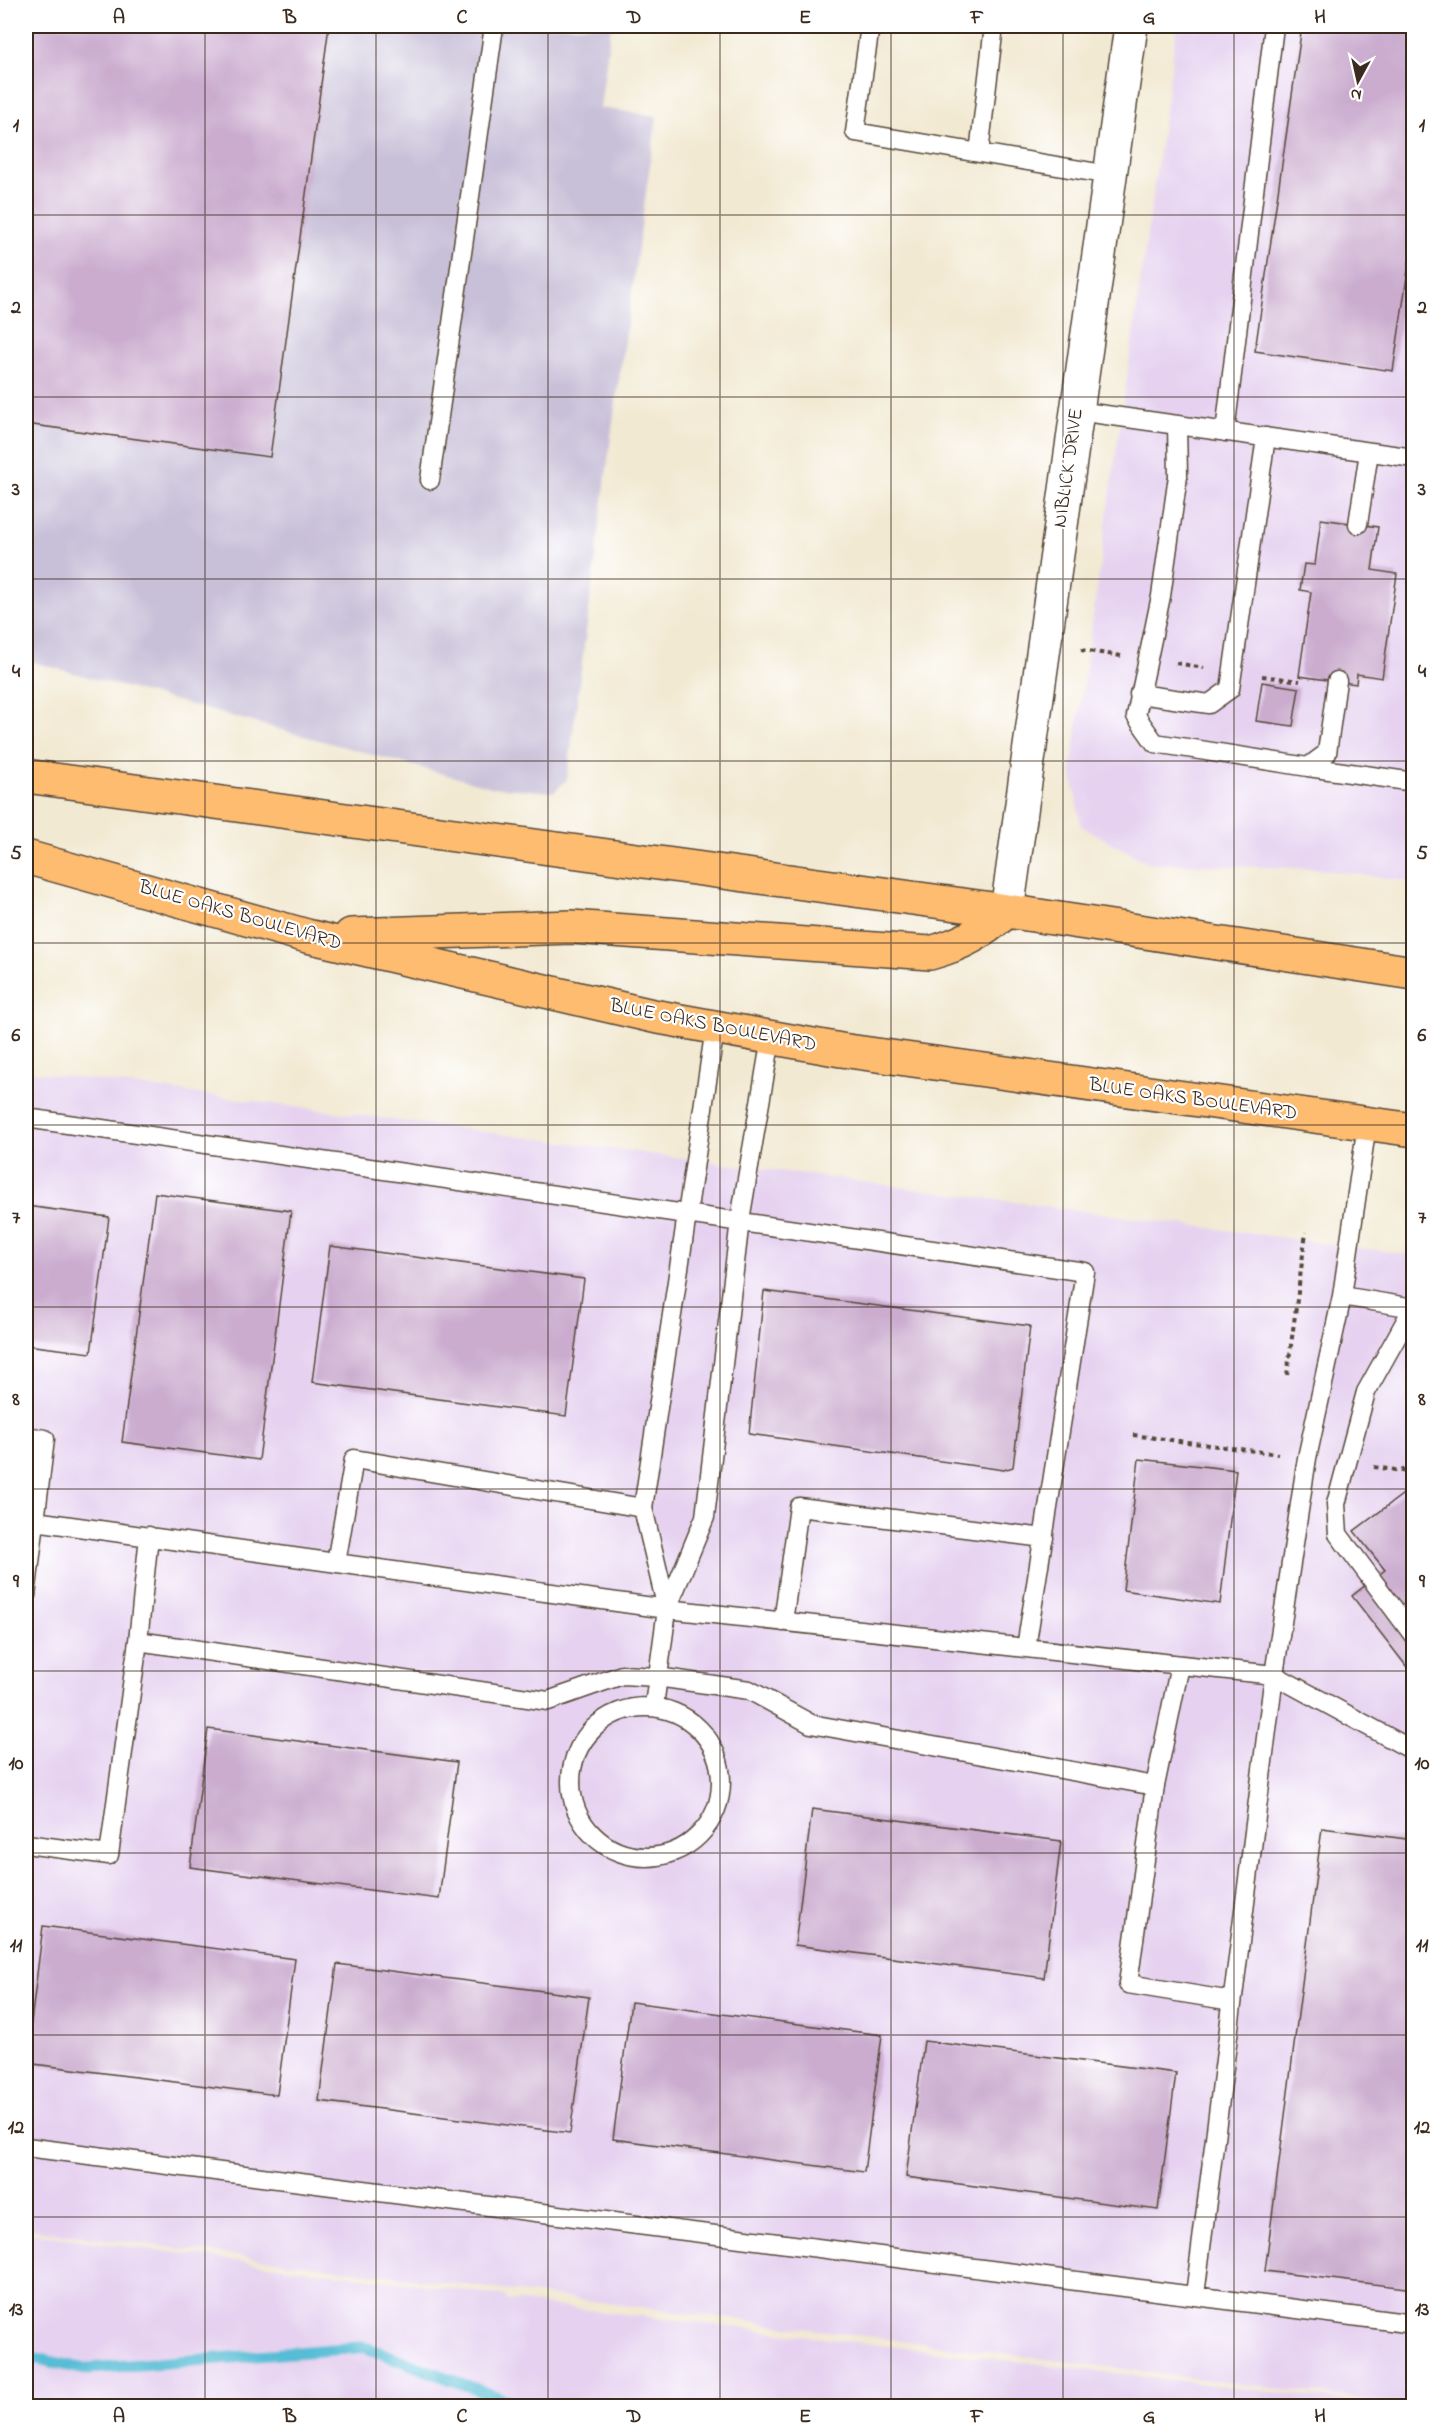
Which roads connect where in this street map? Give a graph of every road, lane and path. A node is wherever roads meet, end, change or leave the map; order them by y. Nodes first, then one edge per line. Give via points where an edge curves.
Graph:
1 (494, 26) edge
2 (870, 26) edge
3 (994, 26) edge
4 (1131, 26) edge
5 (1274, 26) edge
6 (979, 153) junction
7 (1110, 175) junction
8 (1077, 411) junction
9 (1177, 425) junction
10 (1225, 432) junction
11 (1266, 437) junction
12 (1369, 452) junction
13 (1413, 458) edge
14 (430, 480) dead end
15 (1358, 524) dead end
16 (1337, 681) dead end
17 (1139, 694) junction
18 (1308, 767) junction
19 (26, 776) edge
20 (1413, 782) edge
21 (26, 856) edge
22 (1007, 911) junction
23 (307, 936) junction
24 (1413, 973) edge
25 (714, 1028) junction
26 (771, 1038) junction
27 (26, 1118) edge
28 (1367, 1124) junction
29 (1413, 1130) edge
30 (688, 1212) junction
31 (740, 1220) junction
32 (1306, 1232) dead end
33 (1342, 1296) junction
34 (1413, 1307) edge
35 (1287, 1375) dead end
36 (26, 1436) edge
37 (1132, 1436) dead end
38 (1307, 1458) junction
39 (1413, 1463) edge
40 (1346, 1464) junction
41 (644, 1508) junction
42 (35, 1521) junction
43 (148, 1536) junction
44 (1044, 1538) junction
45 (336, 1563) junction
46 (26, 1596) edge
47 (667, 1609) junction
48 (783, 1622) junction
49 (1413, 1636) edge
50 (138, 1641) junction
51 (1026, 1648) junction
52 (1180, 1665) junction
53 (1274, 1675) junction
54 (657, 1677) junction
55 (654, 1706) junction
56 (1413, 1751) edge
57 (1155, 1786) junction
58 (26, 1844) edge
59 (1232, 2001) junction
60 (26, 2147) edge
61 (1195, 2295) junction
62 (1413, 2324) edge

1 - 14 lane
2 - 6 lane via 855,132
3 - 6 lane
4 - 7 street, NIBLICK DRIVE
5 - 10 lane
6 - 7 lane
7 - 8 street, NIBLICK DRIVE
8 - 9 lane
8 - 22 street, NIBLICK DRIVE
9 - 10 lane
9 - 17 lane via 1178,476 1150,660
10 - 11 lane
11 - 12 lane
11 - 17 lane via 1230,689 1209,704
12 - 13 lane
12 - 15 lane
16 - 18 lane via 1327,753
17 - 18 lane via 1136,716 1155,743
18 - 20 lane
19 - 22 main road
21 - 23 main road, BLUE OAKS BOULEVARD
22 - 23 main road via 960,945 930,952 571,927
22 - 24 main road
23 - 25 main road, BLUE OAKS BOULEVARD via 594,1004
25 - 26 main road, BLUE OAKS BOULEVARD
25 - 30 lane
26 - 28 main road, BLUE OAKS BOULEVARD
26 - 31 lane
27 - 30 lane
28 - 29 main road, BLUE OAKS BOULEVARD
28 - 33 lane
30 - 31 lane
30 - 41 lane
31 - 44 lane via 1085,1272
31 - 47 lane via 705,1516
32 - 35 path
33 - 34 lane
33 - 38 lane
34 - 40 lane via 1366,1392
36 - 42 lane via 45,1439
37 - 38 path
38 - 53 lane
39 - 40 path via 1402,1471
40 - 49 lane via 1336,1504 1338,1534
41 - 45 lane via 354,1459
41 - 47 lane
42 - 43 lane
42 - 46 lane
43 - 45 lane
43 - 50 lane
44 - 48 lane via 799,1507
44 - 51 lane
45 - 47 lane
47 - 48 lane
47 - 54 lane
48 - 51 lane
50 - 54 lane via 548,1701 622,1675
50 - 58 lane via 109,1855
51 - 52 lane
52 - 53 lane
52 - 57 lane
53 - 56 lane
53 - 59 lane
54 - 55 lane
54 - 57 lane via 749,1690 811,1724
55 - 55 lane via 627,1709 601,1722 581,1743 571,1771 573,1801 586,1827 608,1847 636,1857 666,1855 692,1842 712,1820 721,1792 720,1763 706,1736 685,1717
57 - 59 lane via 1128,1984
59 - 61 lane
60 - 61 lane
61 - 62 lane

